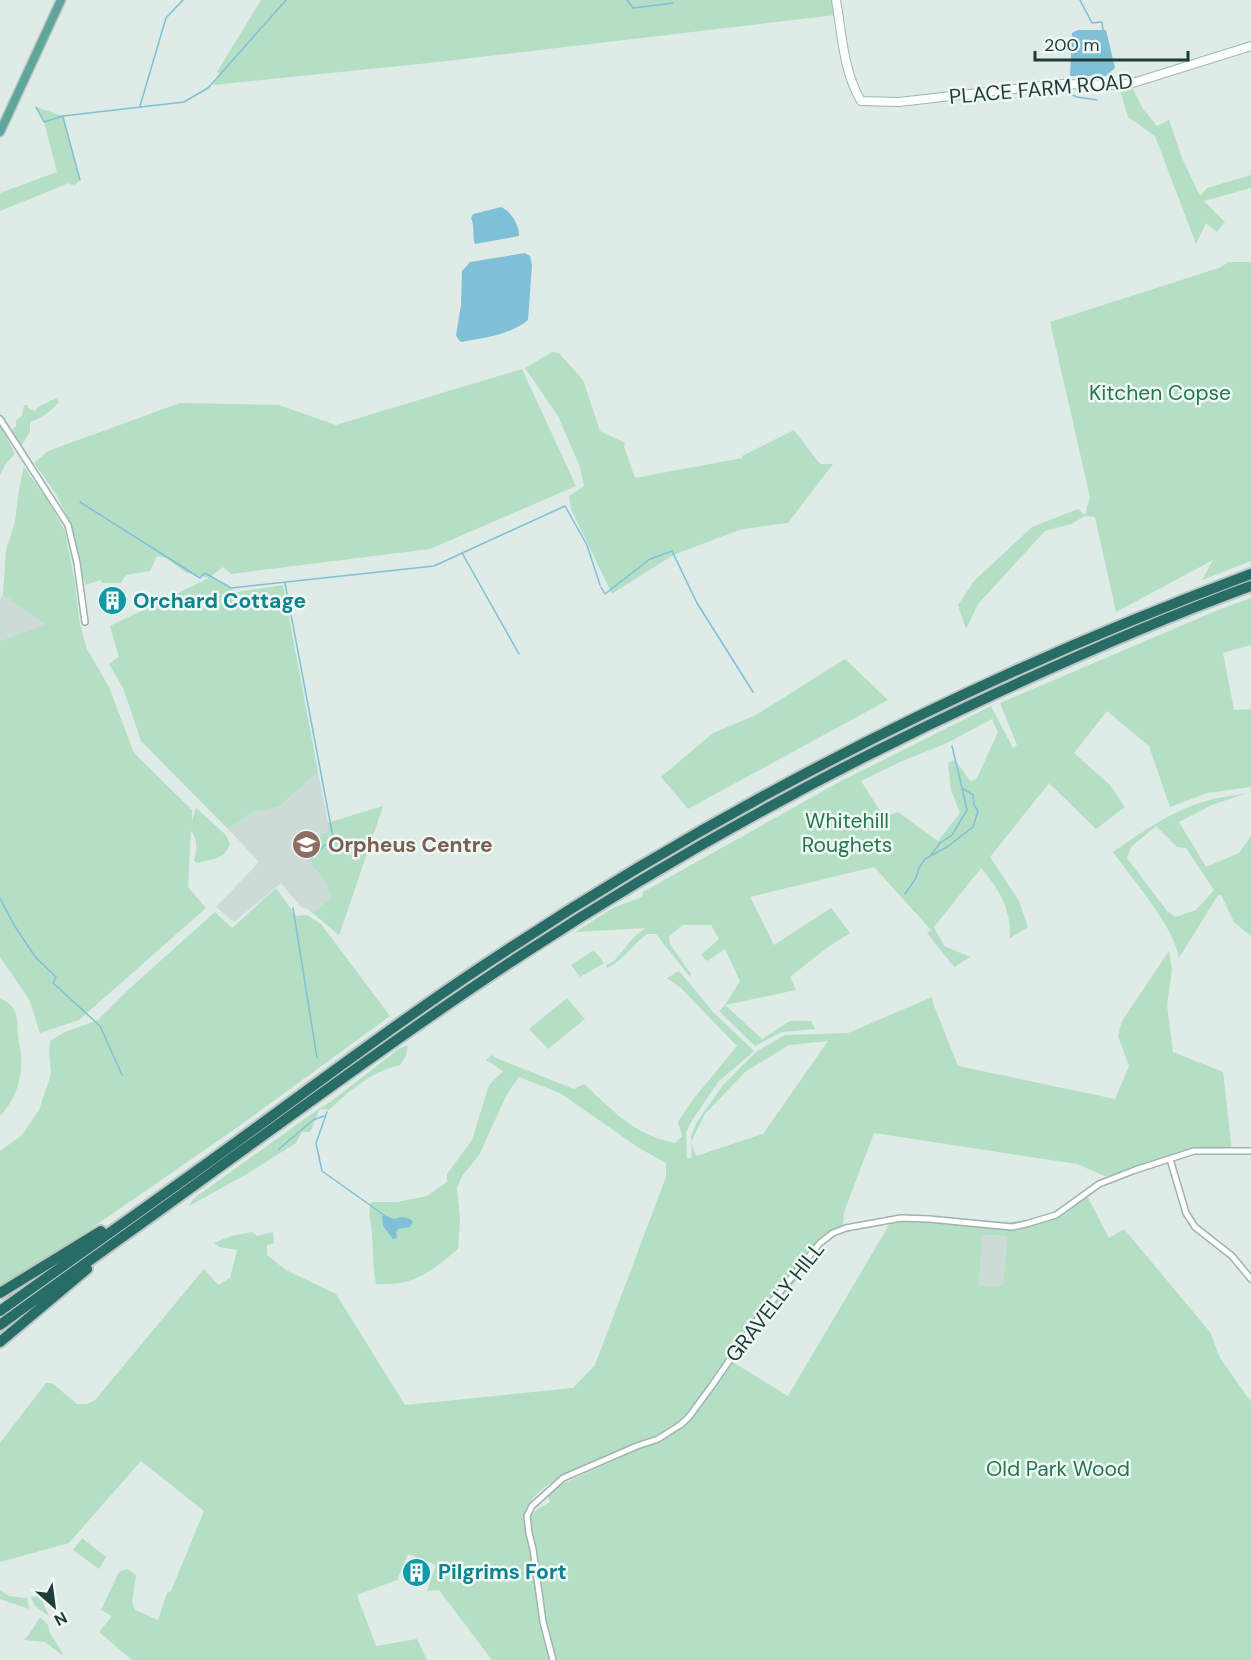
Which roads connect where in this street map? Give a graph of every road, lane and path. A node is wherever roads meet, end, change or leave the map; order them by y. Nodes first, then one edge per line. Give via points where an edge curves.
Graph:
1 (61, 0) edge
2 (836, 0) edge
3 (1251, 46) edge
4 (0, 132) edge
5 (0, 419) edge
6 (1251, 574) edge
7 (1251, 586) edge
8 (85, 622) dead end
9 (1251, 1151) edge
10 (1170, 1159) junction
11 (158, 1198) junction
12 (147, 1219) junction
13 (1251, 1279) edge
14 (0, 1293) edge
15 (0, 1311) edge
16 (0, 1325) edge
17 (0, 1342) edge
18 (553, 1660) edge

1 - 4 main road
2 - 3 street, PLACE FARM ROAD via 848,67 861,100 899,102 1058,84 1120,85
5 - 8 street via 68,525
6 - 11 highway via 1096,636 917,716 716,822 598,892 441,994
7 - 12 highway via 1122,637 981,700 849,764 720,834 597,907 454,1000
9 - 10 street, GRAVELLY HILL via 1194,1151
10 - 13 street via 1185,1213
10 - 18 street, GRAVELLY HILL via 1098,1184 1056,1215 1026,1224 1011,1227 901,1218 846,1228 820,1243 760,1316 687,1419 658,1439 562,1478 536,1501 527,1516 543,1623
11 - 14 highway
11 - 15 highway
12 - 16 highway
12 - 17 highway

